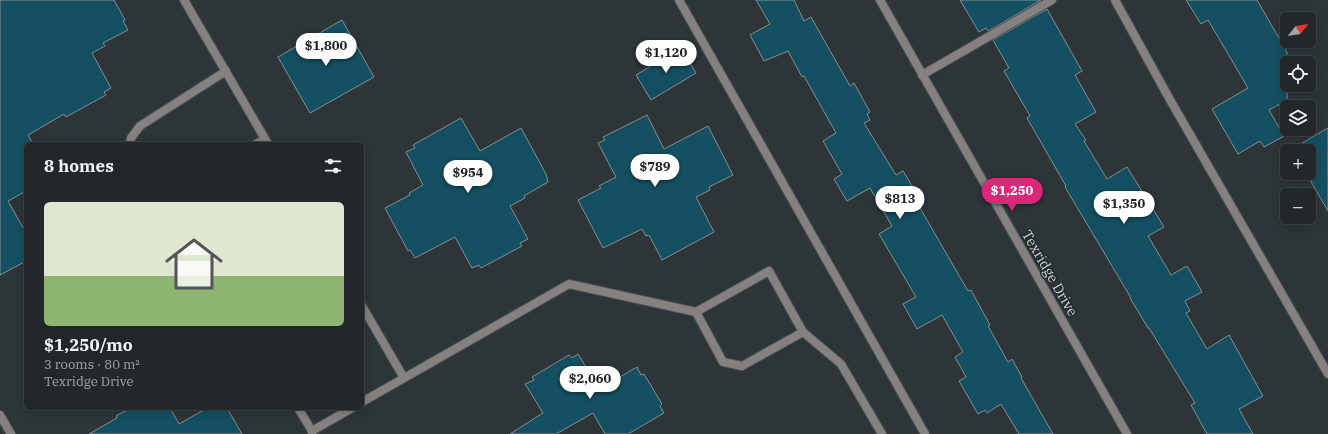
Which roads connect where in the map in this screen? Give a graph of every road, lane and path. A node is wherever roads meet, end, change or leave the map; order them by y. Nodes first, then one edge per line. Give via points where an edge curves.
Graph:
1 (184, 0) edge
2 (679, 0) edge
3 (880, 0) edge
4 (1052, 0) edge
5 (1115, 0) edge
6 (226, 72) junction
7 (922, 74) junction
8 (130, 142) edge
9 (266, 142) edge
10 (364, 310) edge
11 (696, 312) junction
12 (803, 332) junction
13 (1328, 374) edge
14 (404, 378) junction
15 (364, 401) edge
16 (299, 410) edge
17 (349, 410) edge
18 (0, 415) edge
19 (312, 432) edge
20 (11, 434) edge
21 (882, 434) edge
22 (925, 434) edge
23 (1127, 434) edge

1 - 6 street
2 - 22 street
3 - 7 street, Texridge Drive
4 - 7 street
5 - 13 street
6 - 8 street via 140,126
6 - 9 street
7 - 23 street, Texridge Drive
10 - 14 street
11 - 12 street via 723,362 742,366
11 - 12 street via 769,271
11 - 14 street via 569,284
12 - 21 street via 841,364
14 - 15 street
16 - 19 street
17 - 19 street
18 - 20 street

